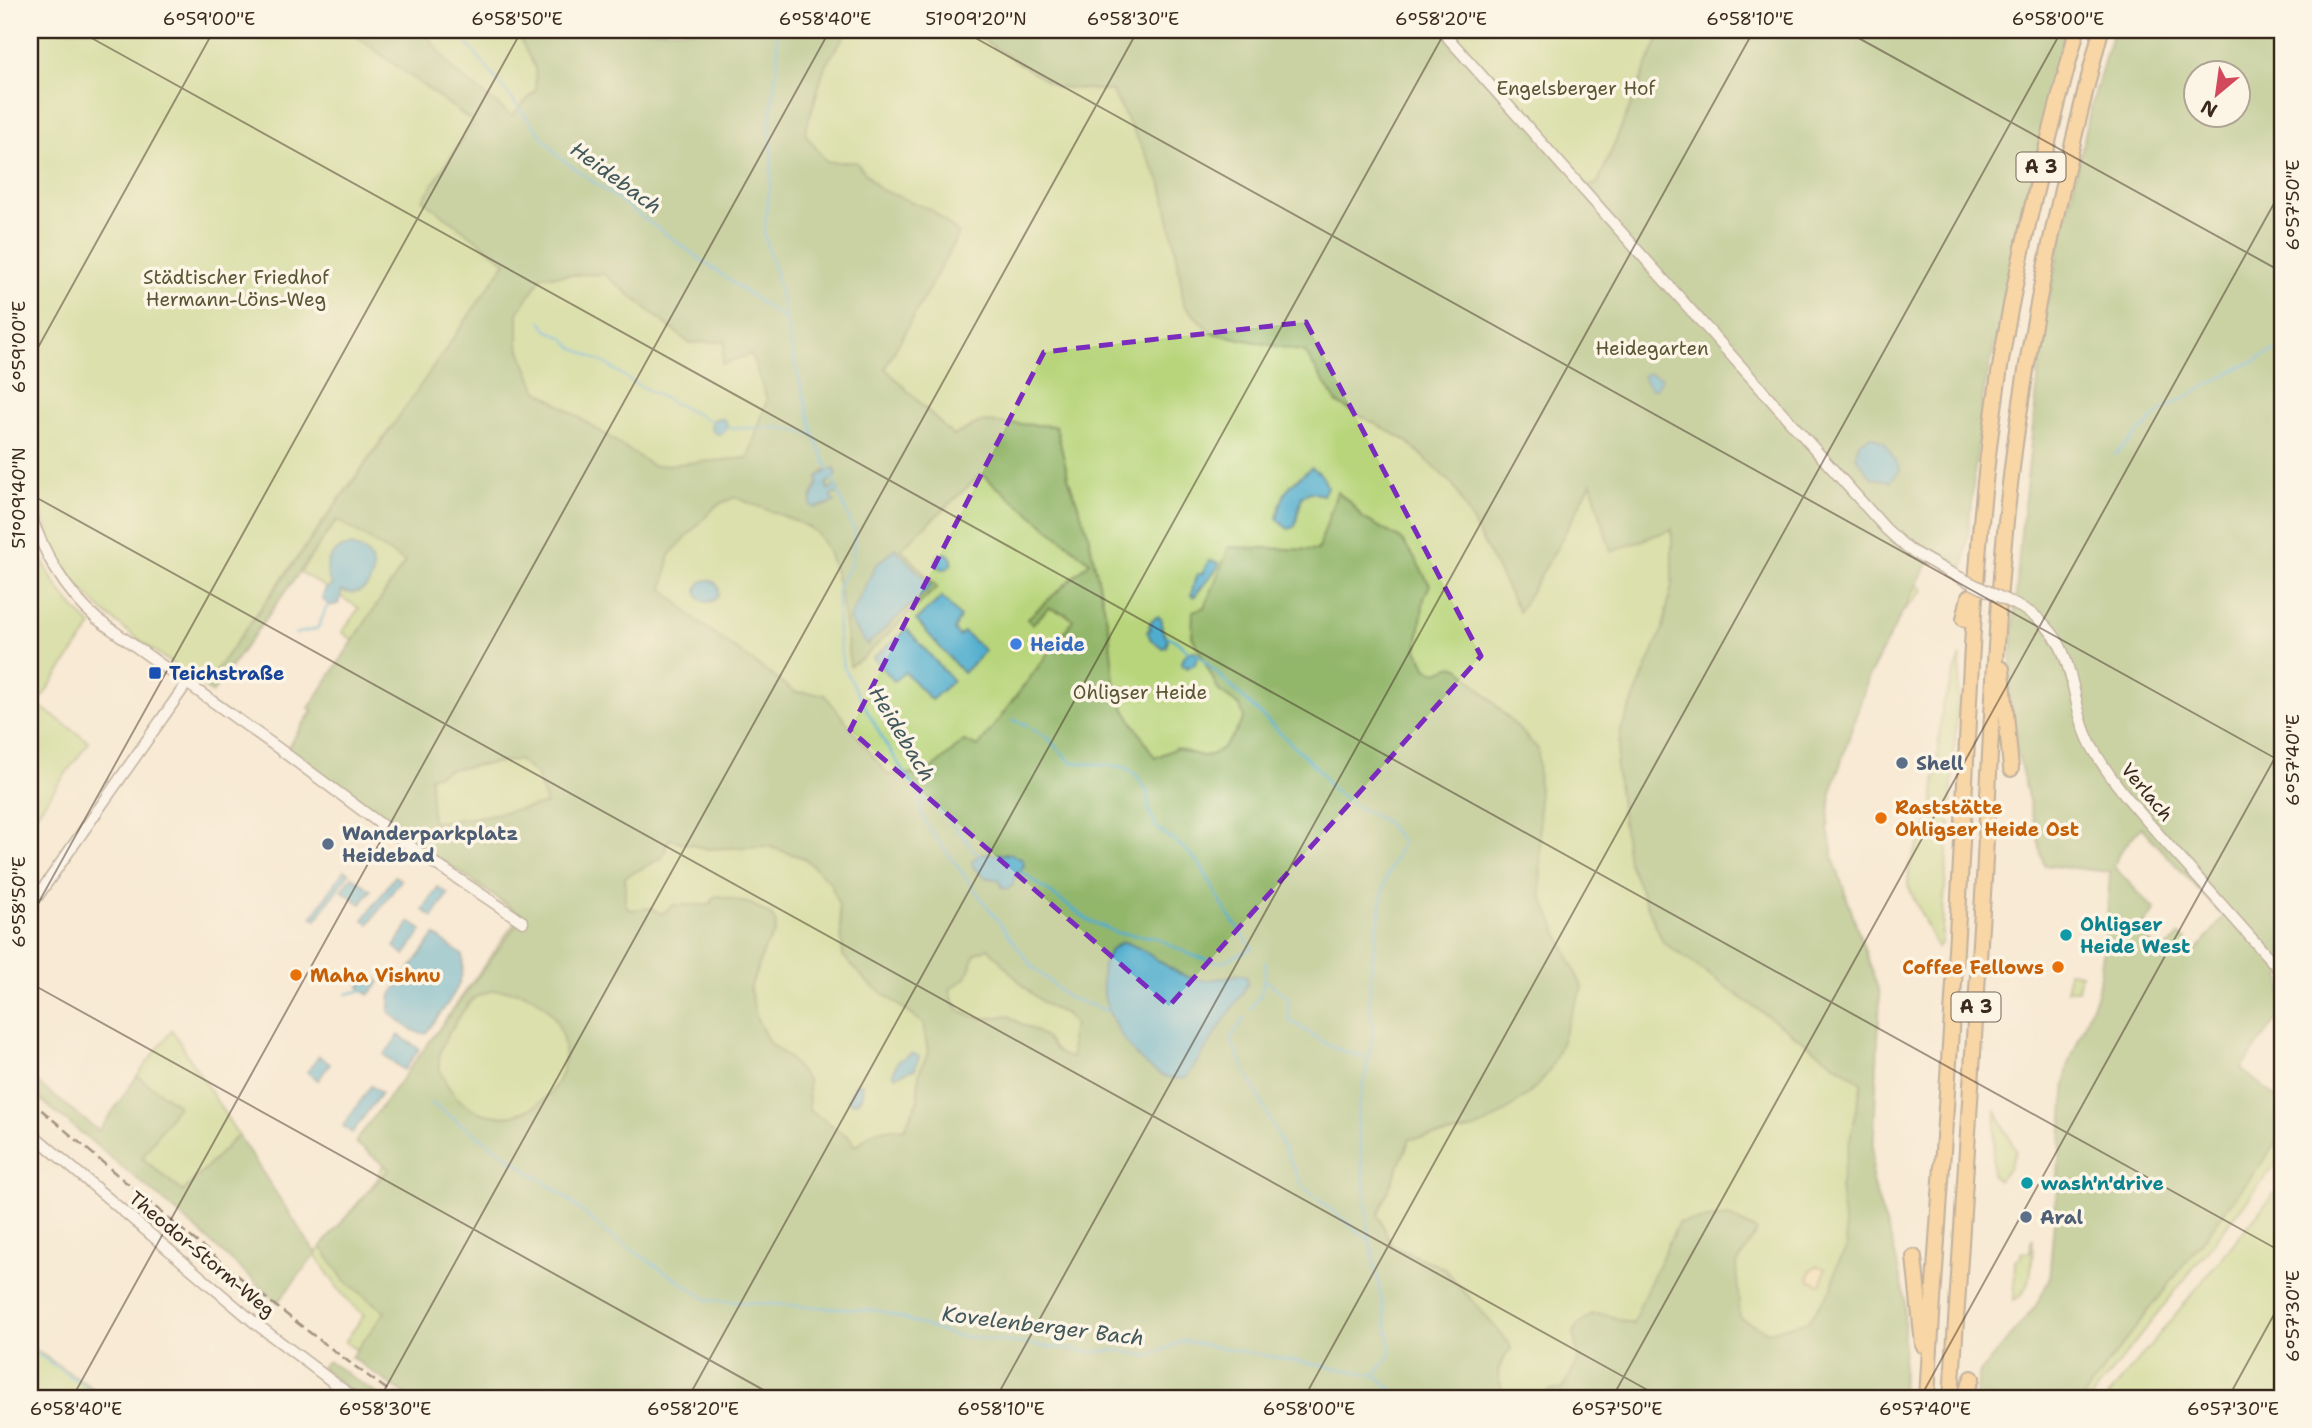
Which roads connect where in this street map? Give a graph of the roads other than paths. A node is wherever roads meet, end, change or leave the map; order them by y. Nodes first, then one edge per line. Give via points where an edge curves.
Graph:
1 (1441, 30) edge
2 (2077, 30) edge
3 (2101, 30) edge
4 (30, 514) edge
5 (1978, 558) junction
6 (1998, 615) junction
7 (1964, 619) dead end
8 (187, 683) junction
9 (2011, 768) dead end
10 (30, 907) edge
11 (523, 922) dead end
12 (2282, 973) edge
13 (30, 1132) edge
14 (1914, 1257) dead end
15 (1972, 1378) dead end
16 (1927, 1393) edge
17 (354, 1398) edge
18 (1951, 1398) edge
19 (1964, 1398) edge

1 - 12 street, Verlach, bridge via 1886,529 1942,569 2026,610 2056,635 2090,742 2107,772
2 - 5 highway, A 3 via 2038,177 2012,306 1994,408
3 - 6 highway, A 3 via 2062,181 2022,390
4 - 8 street via 48,557 75,598
5 - 7 highway
5 - 16 highway, A 3
6 - 9 highway
6 - 18 highway, A 3
8 - 10 street
8 - 11 street
13 - 17 street, Theodor-Storm-Weg via 255,1323
14 - 16 highway
15 - 19 highway

